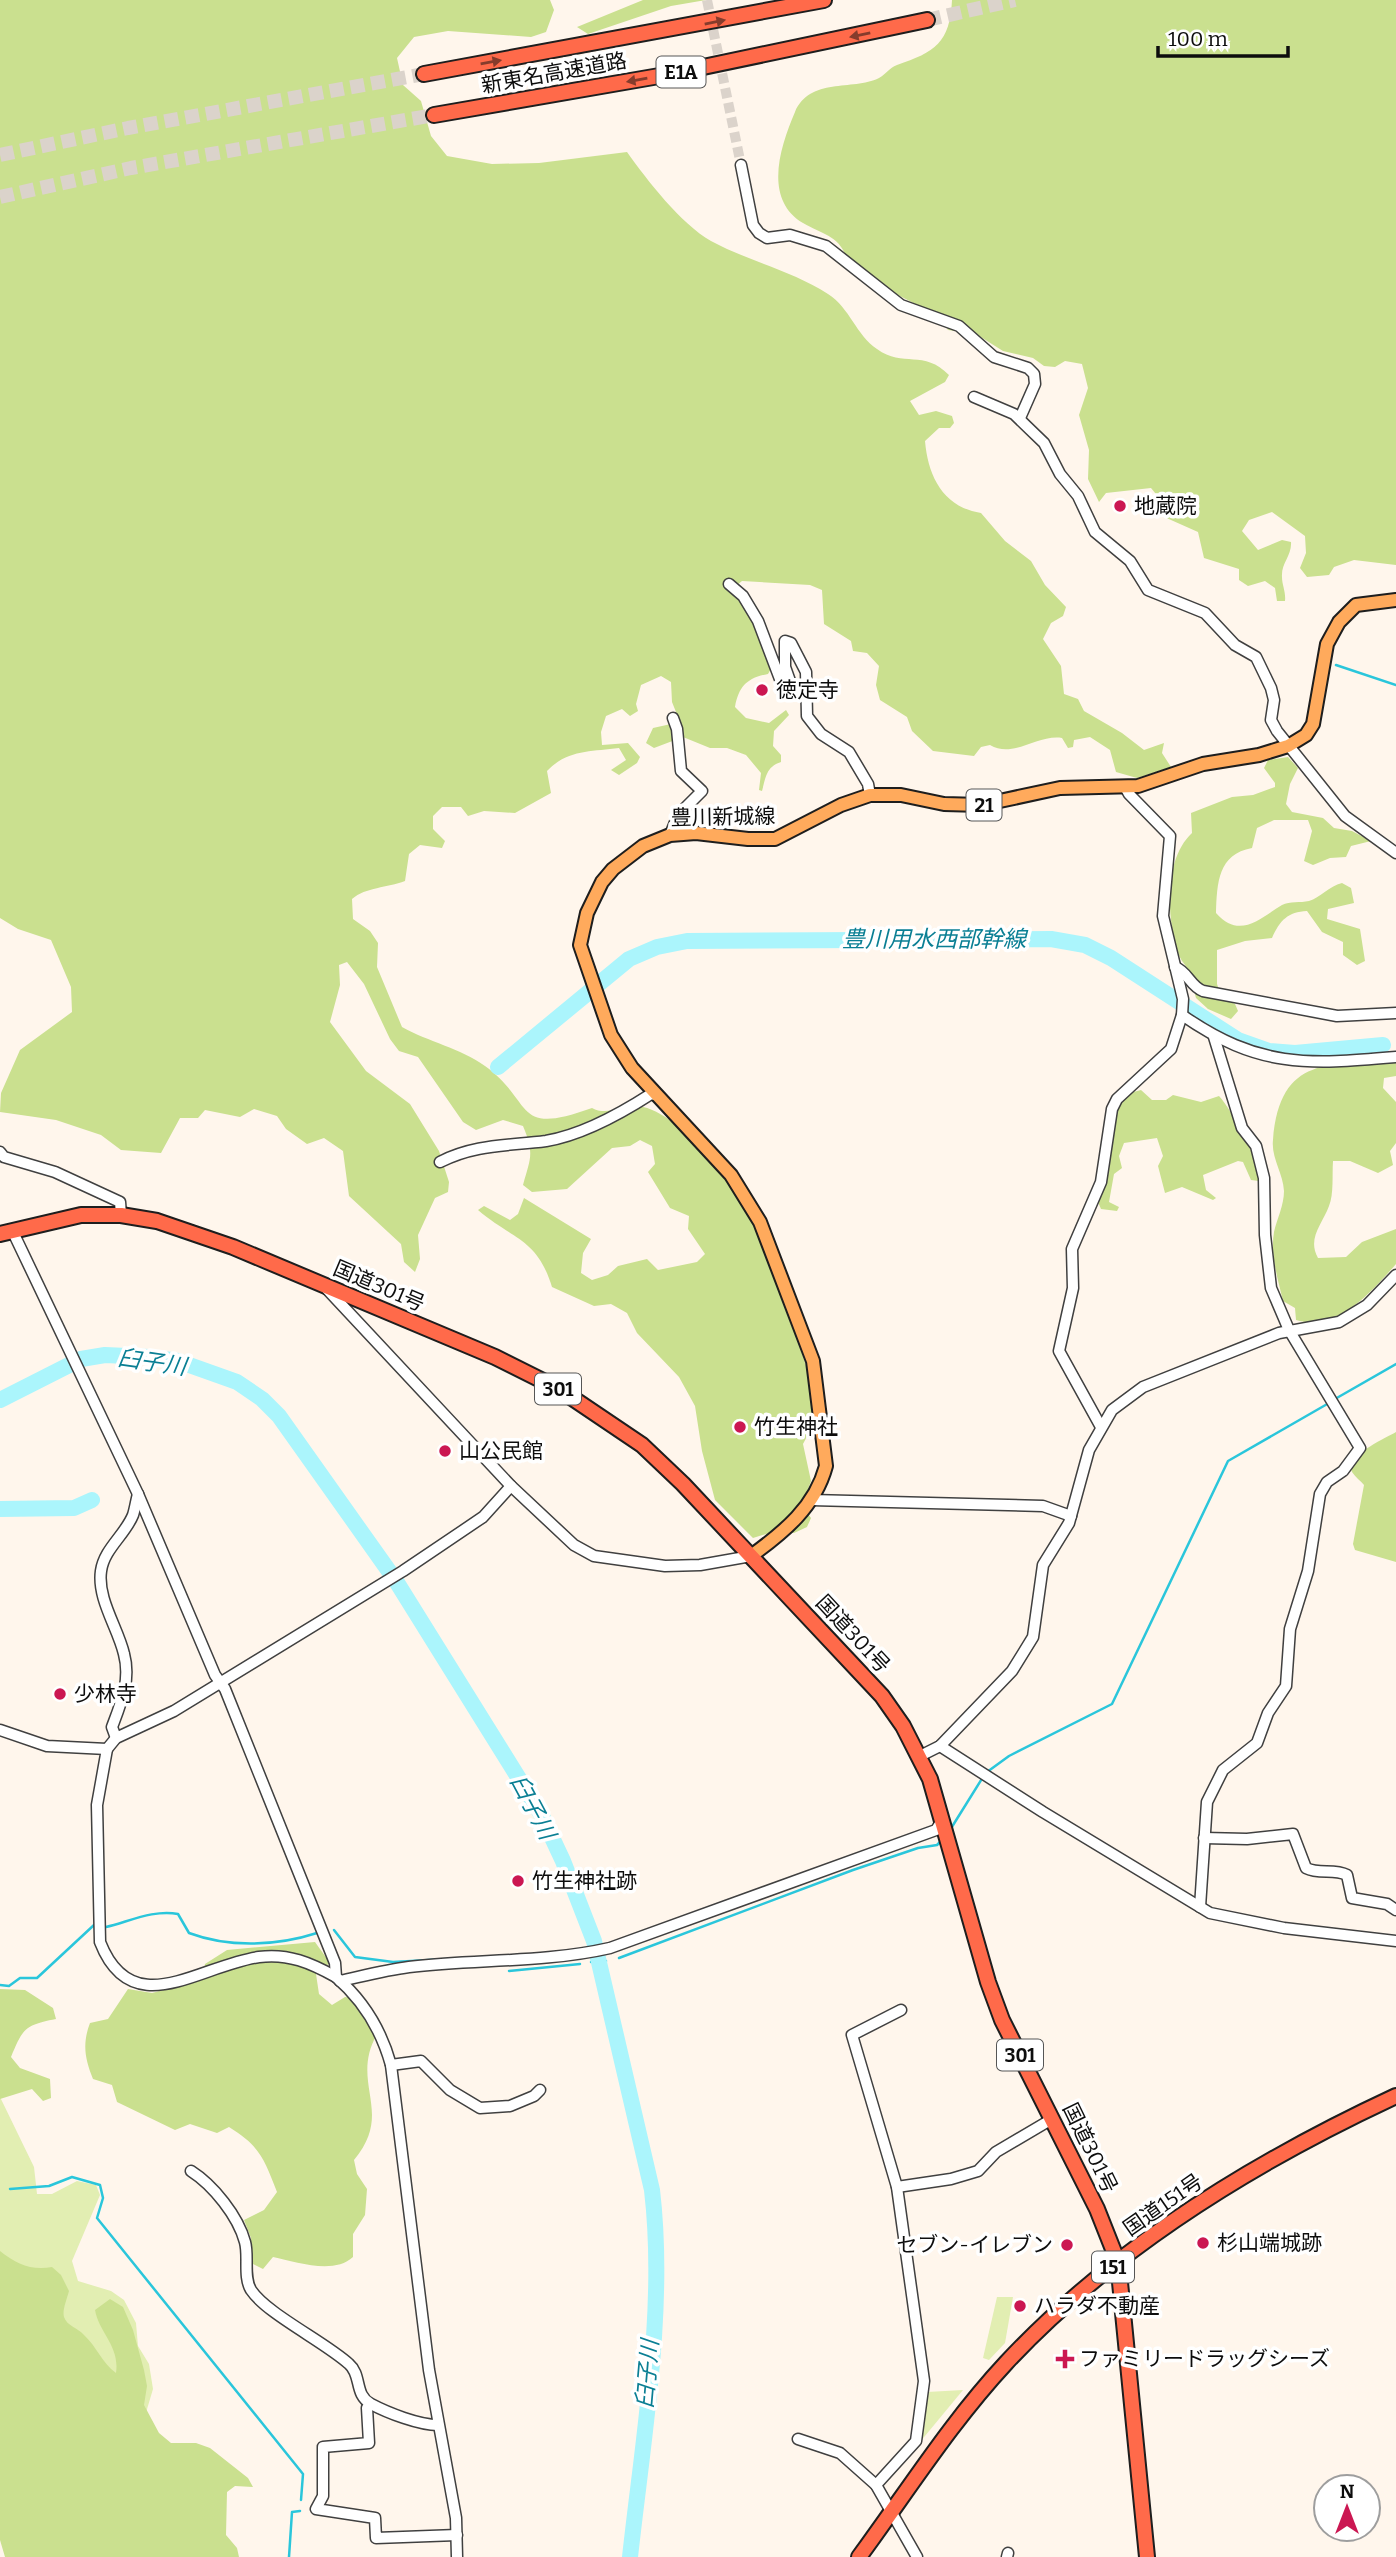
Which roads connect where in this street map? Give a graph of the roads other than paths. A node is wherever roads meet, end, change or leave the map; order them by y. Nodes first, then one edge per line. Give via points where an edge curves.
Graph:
1 (824, 0) edge
2 (927, 20) tunnel mouth
3 (424, 74) tunnel mouth
4 (434, 115) tunnel mouth
5 (741, 165) tunnel mouth
6 (974, 397) dead end
7 (1020, 418) junction
8 (729, 584) dead end
9 (1396, 600) edge
10 (673, 718) dead end
11 (1288, 746) junction
12 (1125, 787) junction
13 (870, 796) junction
14 (670, 835) junction
15 (1396, 853) edge
16 (1175, 967) junction
17 (1396, 1013) edge
18 (1183, 1014) junction
19 (1214, 1037) junction
20 (1396, 1058) edge
21 (656, 1095) junction
22 (0, 1152) edge
23 (440, 1162) dead end
24 (121, 1215) junction
25 (6, 1232) edge
26 (1396, 1275) edge
27 (322, 1284) junction
28 (1289, 1330) junction
29 (1101, 1427) junction
30 (511, 1486) junction
31 (138, 1494) junction
32 (811, 1500) junction
33 (1071, 1516) junction
34 (751, 1556) junction
35 (221, 1682) junction
36 (0, 1730) edge
37 (116, 1738) junction
38 (940, 1745) junction
39 (107, 1749) junction
40 (920, 1756) junction
41 (946, 1828) junction
42 (1204, 1838) junction
43 (1200, 1907) junction
44 (1396, 1910) edge
45 (1396, 1941) edge
46 (338, 1979) junction
47 (901, 2010) dead end
48 (391, 2065) junction
49 (540, 2090) dead end
50 (1396, 2095) edge
51 (1052, 2119) junction
52 (191, 2171) dead end
53 (897, 2187) junction
54 (1118, 2262) junction
55 (370, 2404) junction
56 (438, 2425) junction
57 (798, 2439) dead end
58 (876, 2485) junction
59 (892, 2512) junction
60 (457, 2535) junction
61 (457, 2557) edge
62 (859, 2557) edge
63 (917, 2557) edge
64 (1147, 2557) edge

3 -> 1 highway, 新東名高速道路 / E1A
2 -> 4 highway, 新東名高速道路 / E1A via 665,75
5 - 7 street via 753,225 759,233 767,238 790,235 826,246 901,305 959,326 994,356 1028,368 1035,384
6 - 7 street
7 - 11 street via 1044,443 1095,532 1130,561 1141,583 1205,613 1234,645 1256,657 1274,699 1271,720
8 - 13 street via 743,596 758,621 783,687 792,684 784,654 785,641 791,643 806,672 807,716 821,734 849,751
9 - 11 main road, 豊川新城線 / 21 via 1356,605 1339,622 1327,644 1314,724
10 - 14 street via 681,771 702,791 678,816
11 - 12 main road, 豊川新城線 / 21
11 - 15 street via 1345,816
12 - 13 main road, 豊川新城線 / 21 via 1069,787 961,806 901,795
12 - 16 street via 1170,836 1163,916
13 - 14 main road, 豊川新城線 / 21 via 841,805 775,839
14 - 21 main road, 豊川新城線 / 21 via 643,846 613,869 591,902 580,945 621,1053
16 - 17 street via 1194,988 1203,991 1337,1016
16 - 18 street via 1184,999
18 - 19 street
18 - 29 street via 1171,1049 1112,1109 1101,1182 1072,1249 1073,1288 1059,1351
19 - 20 street via 1257,1056 1280,1060
19 - 28 street via 1242,1128 1256,1146 1267,1271
21 - 23 street via 590,1127 548,1140 457,1153
21 - 32 main road, 豊川新城線 / 21 via 731,1175 760,1222 813,1361 826,1466
22 - 24 street via 91,1186 120,1202
24 - 25 highway, 国道301号 / 301 via 67,1217
24 - 27 highway, 国道301号 / 301 via 192,1231
25 - 31 street via 71,1352
26 - 28 street via 1357,1313 1318,1328
27 - 30 street
27 - 34 highway, 国道301号 / 301 via 495,1357 584,1404 642,1445
28 - 29 street via 1143,1387 1112,1410
28 - 42 street via 1360,1448 1348,1466 1322,1488 1308,1571 1290,1629 1286,1686 1268,1713 1257,1743 1223,1770 1212,1787
29 - 33 street via 1089,1450
30 - 34 street via 574,1545 594,1556 682,1566
30 - 35 street via 483,1517
31 - 35 street
31 - 37 street via 133,1515 101,1571 105,1602 125,1656 123,1699 112,1727
32 - 33 street via 1043,1506
32 - 34 main road, 豊川新城線 / 21 via 788,1529
33 - 38 street via 1043,1565 1032,1637 1012,1671
34 - 40 highway, 国道301号 / 301 via 882,1696
35 - 37 street
35 - 46 street
36 - 39 street via 40,1745
37 - 39 street
38 - 40 street
38 - 43 street
39 - 46 street via 97,1805 100,1942 119,1974 148,1986 167,1984 259,1957 278,1957 312,1964
40 - 41 highway, 国道301号 / 301
41 - 46 street via 587,1954 410,1967
41 - 51 highway, 国道301号 / 301 via 988,1982
42 - 43 street
42 - 44 street via 1293,1834 1306,1868 1339,1871 1347,1875 1352,1898
43 - 45 street via 1234,1920
46 - 48 street via 357,1996 376,2026
47 - 53 street via 852,2035
48 - 49 street via 421,2061 450,2090 480,2108 510,2106
48 - 56 street
50 - 54 highway, 国道151号 / 151 via 1264,2162
51 - 53 street via 996,2152 978,2171
51 - 54 highway, 国道301号 / 301
52 - 55 street via 237,2222 246,2243 251,2290 349,2364
53 - 58 street via 924,2381 916,2441
54 - 59 highway, 国道151号 / 151 via 1006,2363
54 - 64 highway, 国道301号 / 301
55 - 56 street
55 - 60 street via 369,2443 323,2447 323,2496 316,2509 375,2518 376,2538
56 - 60 street
57 - 58 street via 840,2453
58 - 59 street
59 - 62 highway, 国道151号 / 151
59 - 63 street
60 - 61 street

